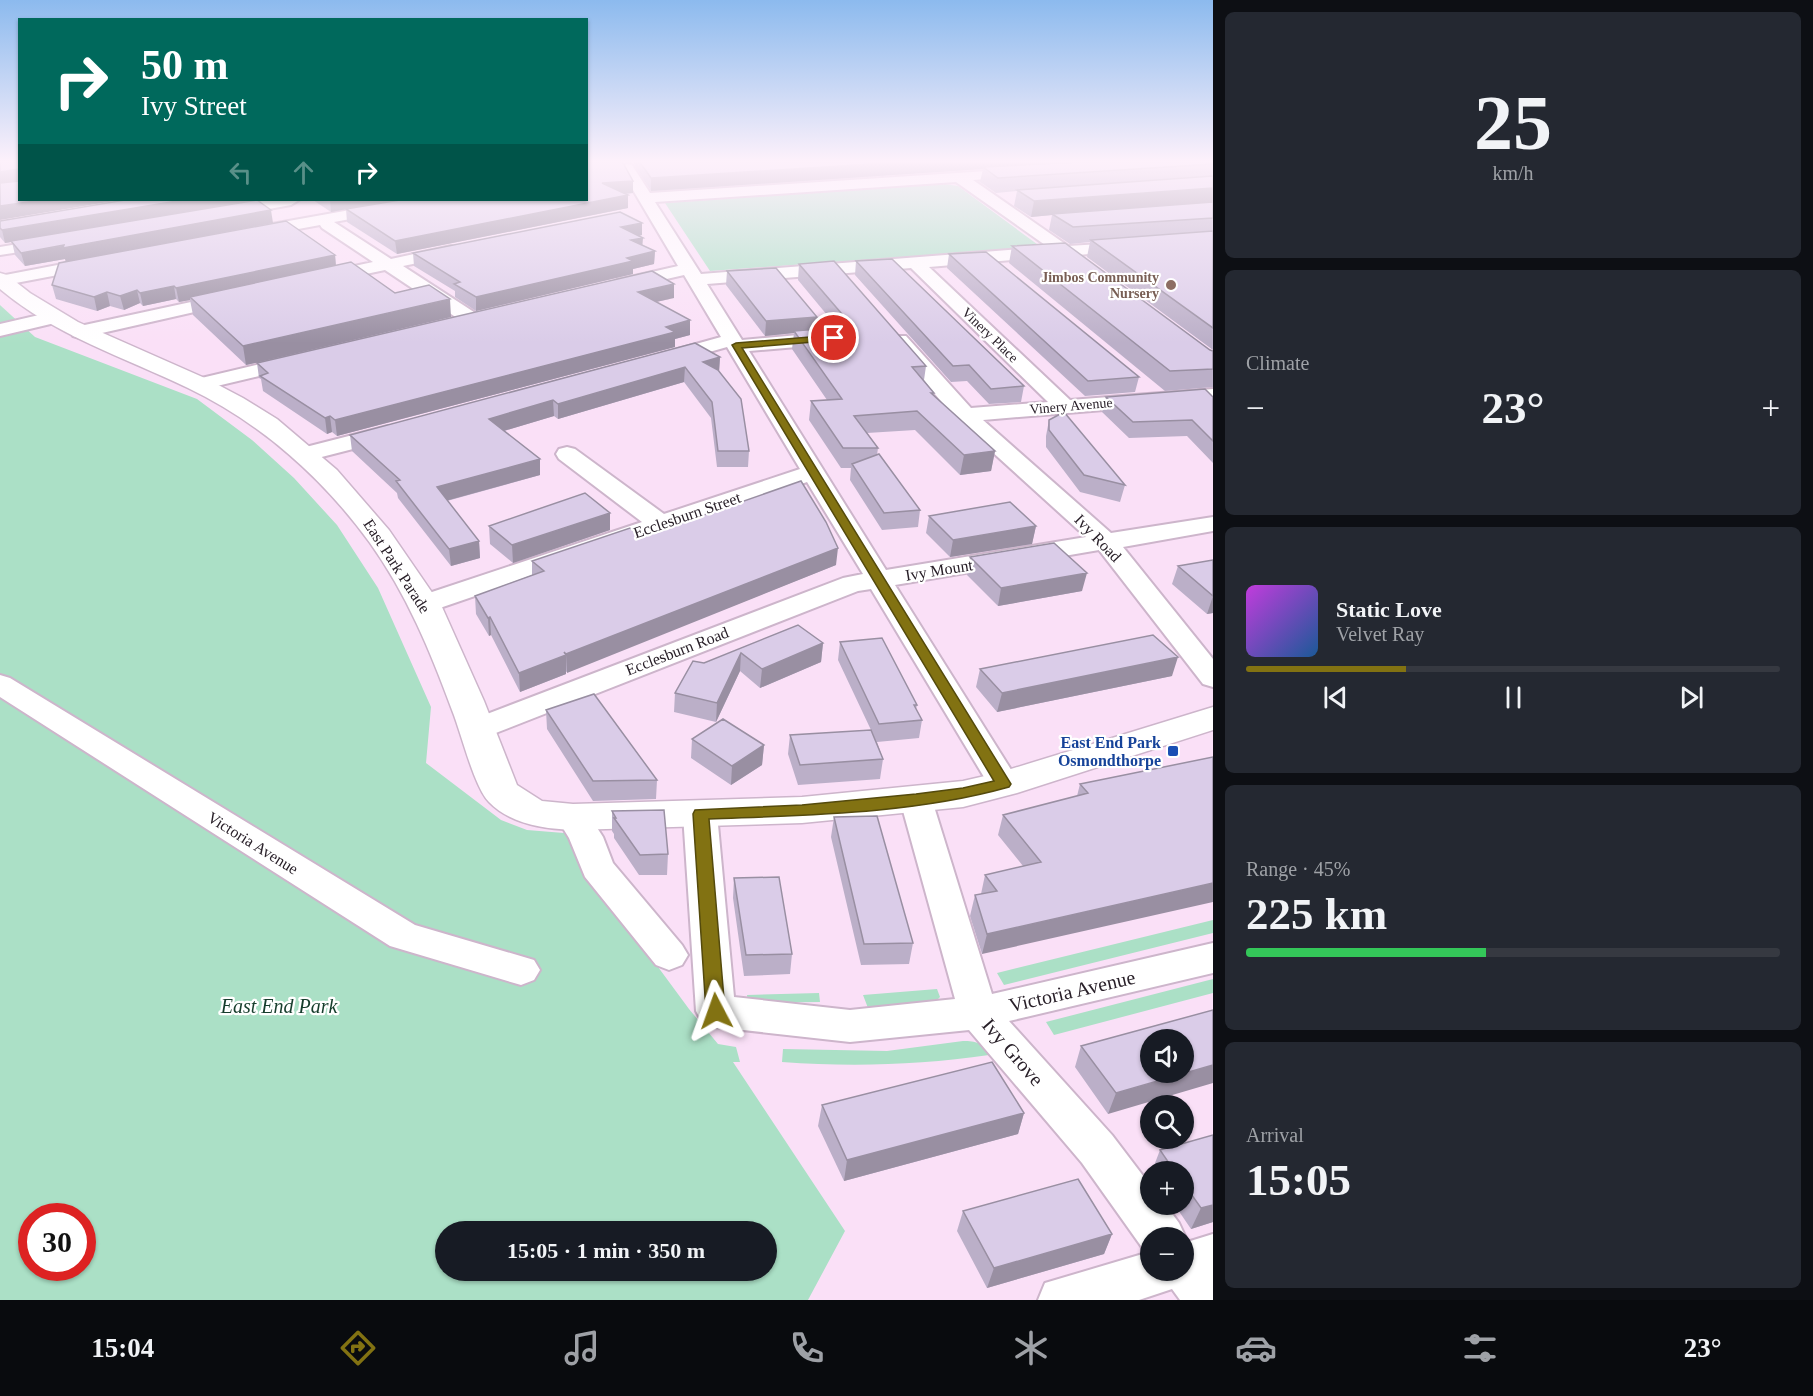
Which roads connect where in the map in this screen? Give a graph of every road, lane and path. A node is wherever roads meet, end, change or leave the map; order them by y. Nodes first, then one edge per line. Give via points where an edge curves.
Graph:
1 (329, 222) edge
2 (653, 222) edge
3 (1023, 222) edge
4 (324, 223) junction
5 (1050, 223) edge
6 (1026, 224) junction
7 (238, 236) edge
8 (73, 239) edge
9 (1144, 245) edge
10 (468, 248) edge
11 (1065, 251) junction
12 (987, 257) junction
13 (108, 260) edge
14 (915, 263) junction
15 (387, 264) junction
16 (1083, 265) edge
17 (837, 269) junction
18 (2, 270) edge
19 (1005, 272) edge
20 (780, 273) junction
21 (691, 274) junction
22 (309, 282) edge
23 (852, 286) edge
24 (608, 288) edge
25 (794, 290) edge
26 (241, 297) edge
27 (495, 314) edge
28 (52, 318) junction
29 (472, 320) junction
30 (883, 321) edge
31 (821, 322) dead end
32 (450, 325) edge
33 (0, 330) edge
34 (80, 332) junction
35 (734, 343) junction
36 (311, 358) edge
37 (651, 362) edge
38 (200, 384) junction
39 (1141, 384) edge
40 (1213, 395) edge
41 (1159, 399) junction
42 (1065, 407) junction
43 (965, 415) junction
44 (409, 427) edge
45 (306, 454) junction
46 (567, 454) dead end
47 (813, 472) junction
48 (661, 524) junction
49 (1213, 524) edge
50 (1106, 542) junction
51 (879, 580) junction
52 (424, 604) junction
53 (1213, 678) edge
54 (0, 684) edge
55 (1213, 718) edge
56 (477, 729) junction
57 (1004, 784) junction
58 (916, 800) junction
59 (700, 814) junction
60 (573, 817) junction
61 (669, 956) dead end
62 (1213, 958) edge
63 (520, 970) dead end
64 (978, 1013) junction
65 (1154, 1227) edge
66 (1213, 1256) edge
67 (1194, 1262) edge
68 (1140, 1277) edge
69 (1194, 1280) edge
70 (1062, 1300) edge
71 (1208, 1300) edge

1 - 4 street
2 - 21 street
3 - 6 street
4 - 7 street
4 - 15 street
5 - 6 street
6 - 11 street
8 - 18 street
9 - 11 street
10 - 15 street
11 - 12 street
11 - 16 street
12 - 14 street
12 - 19 street
13 - 18 street
14 - 17 street
14 - 42 street, Vinery Place
15 - 22 street
15 - 29 street
17 - 20 street
17 - 23 street
18 - 28 street, East Park Parade
20 - 21 street
20 - 25 street
21 - 24 street
21 - 35 street
26 - 34 street
27 - 29 street
28 - 33 street
28 - 34 street, East Park Parade
29 - 32 street
30 - 43 street, Ivy Road
31 - 35 street via 834,338
34 - 38 street, East Park Parade
35 - 37 street
35 - 47 street
36 - 38 street
38 - 45 street, East Park Parade via 239,406
39 - 41 street
40 - 41 street, Vinery Avenue
41 - 42 street, Vinery Avenue
42 - 43 street, Vinery Avenue
43 - 50 street, Ivy Road
44 - 45 street
45 - 52 street, East Park Parade via 346,493 375,529
46 - 48 street
47 - 48 street, Ecclesburn Street
47 - 51 street
48 - 52 street, Ecclesburn Street
49 - 50 street, Ivy Mount
50 - 51 street, Ivy Mount
50 - 53 street, Ivy Road
51 - 56 street, Ecclesburn Road via 825,594
51 - 57 street
52 - 56 street, East Park Parade
54 - 63 street, Victoria Avenue via 403,936
55 - 57 street, East Park Parade
56 - 60 street, East Park Parade via 500,791 513,804 530,812
57 - 58 street, East Park Parade
58 - 59 street, East Park Parade
58 - 64 street, Ivy Grove
59 - 60 street, East Park Parade
59 - 64 street, Victoria Avenue via 716,1011 850,1026
60 - 61 street via 586,837 597,868
62 - 64 street, Victoria Avenue
64 - 65 street, Ivy Grove via 1096,1149
66 - 67 street
68 - 70 street
69 - 71 street

